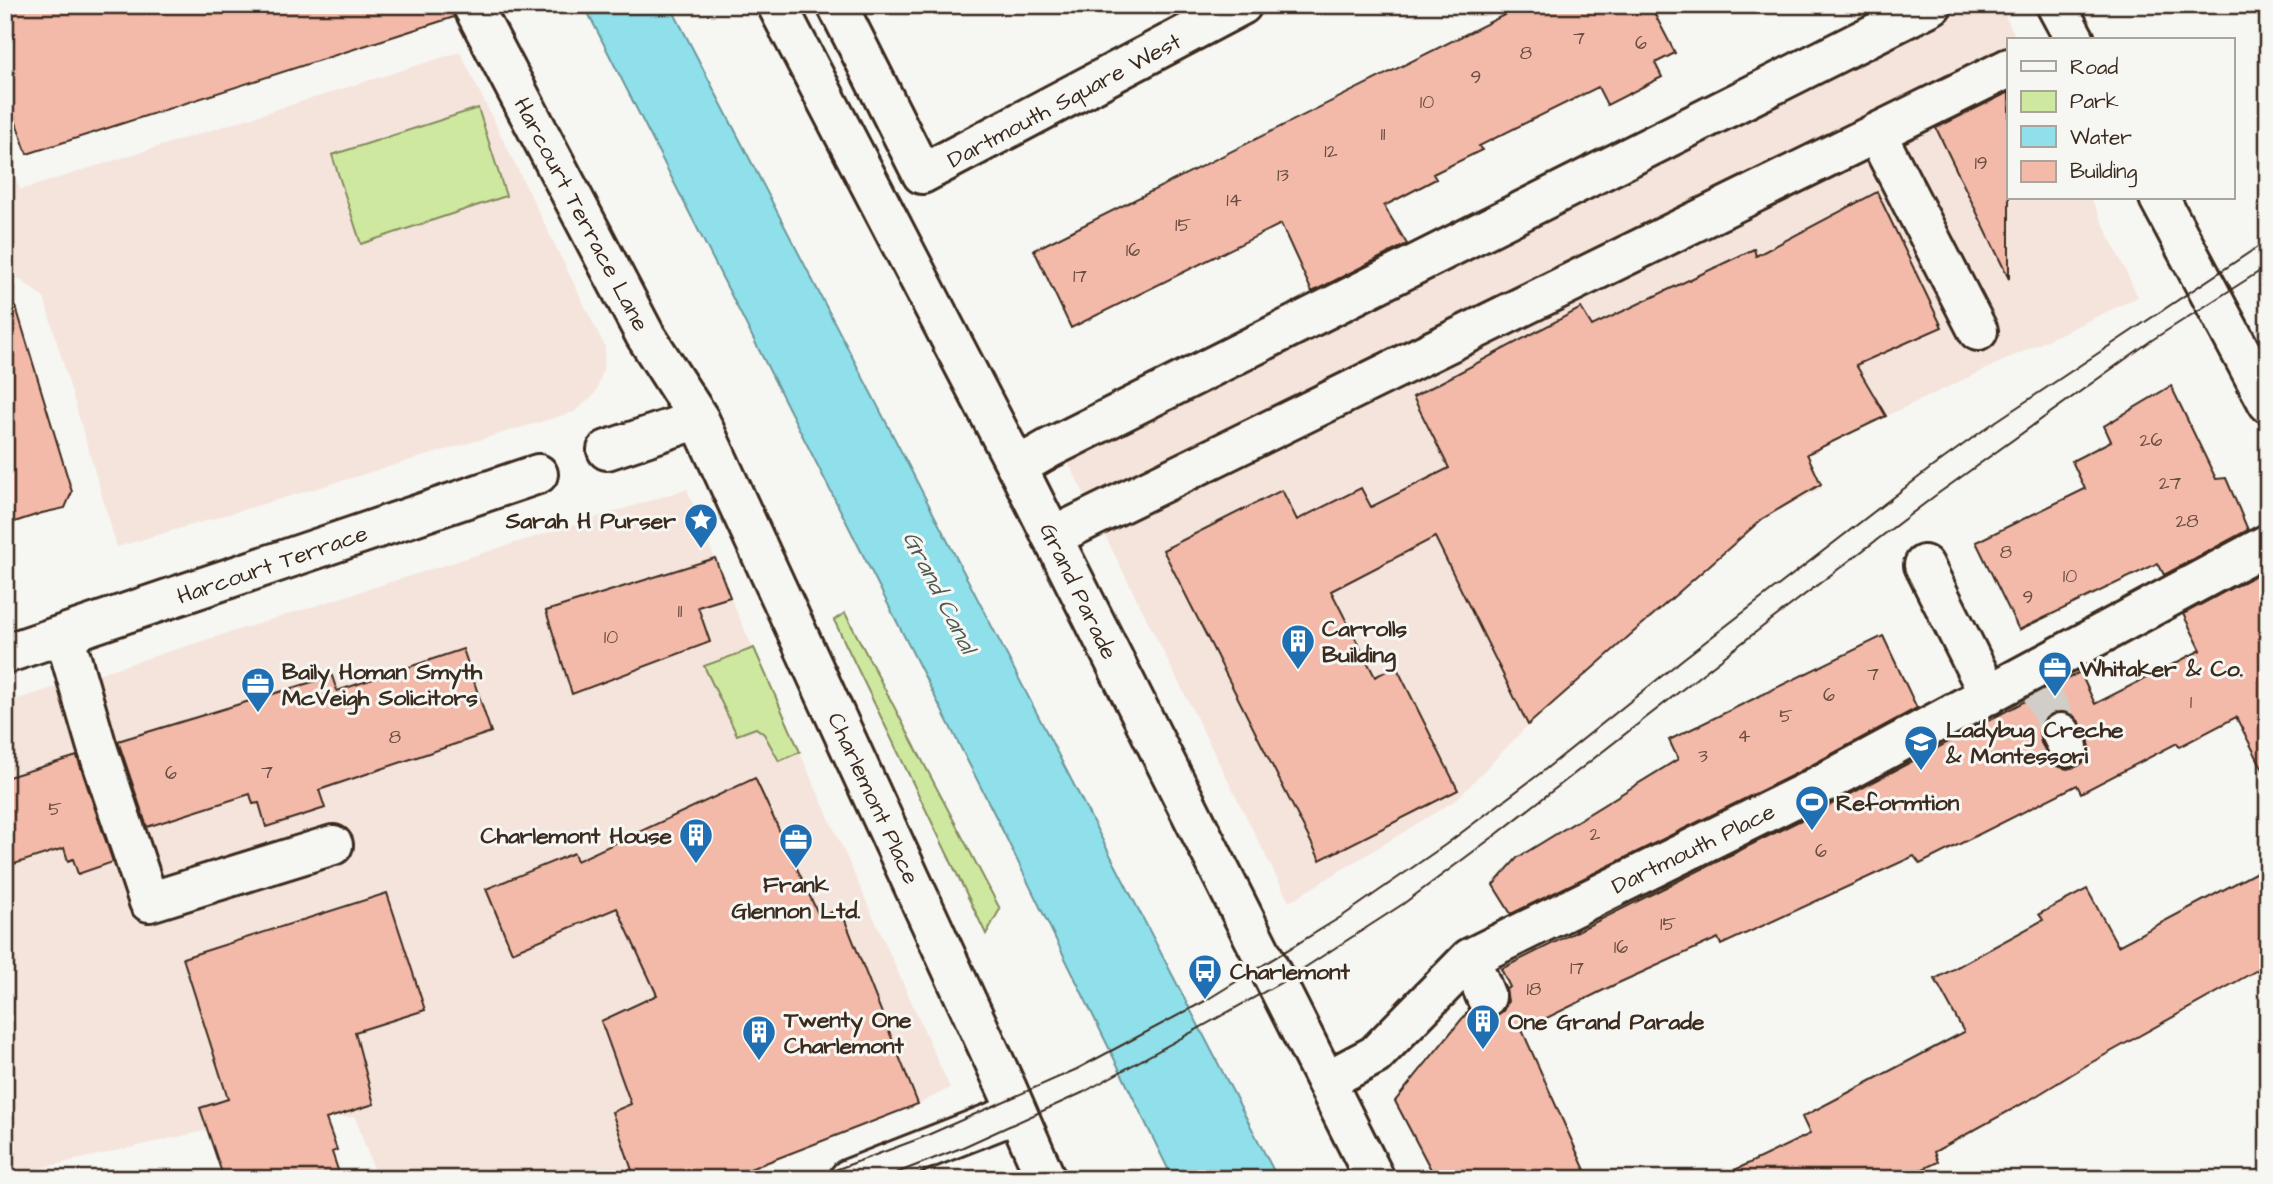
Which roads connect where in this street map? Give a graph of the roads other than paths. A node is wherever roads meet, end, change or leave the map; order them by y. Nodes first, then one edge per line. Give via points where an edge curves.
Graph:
1 (472, 5) edge
2 (777, 5) edge
3 (836, 5) edge
4 (1242, 5) edge
5 (1932, 5) edge
6 (2007, 69) edge
7 (1876, 133) junction
8 (2159, 200) edge
9 (1978, 331) dead end
10 (2268, 403) edge
11 (699, 419) junction
12 (607, 450) dead end
13 (1017, 467) junction
14 (538, 474) dead end
15 (1052, 537) junction
16 (2268, 544) edge
17 (1924, 565) dead end
18 (64, 634) junction
19 (5, 654) edge
20 (1989, 695) junction
21 (333, 845) dead end
22 (1470, 958) junction
23 (1486, 997) dead end
24 (1326, 1081) junction
25 (1017, 1113) junction
26 (849, 1179) edge
27 (1046, 1179) edge
28 (1375, 1179) edge

1 - 11 street, Harcourt Terrace Lane via 645,335
2 - 13 street, Grand Parade
3 - 4 street, Dartmouth Square West via 922,174
5 - 13 street
6 - 7 street
7 - 9 street
7 - 15 street
8 - 10 street
11 - 12 street
11 - 25 street, Charlemont Place
13 - 15 street, Grand Parade
14 - 18 street, Harcourt Terrace
15 - 24 street, Grand Parade
16 - 20 street, Dartmouth Place via 2036,682
17 - 20 street
18 - 19 street, Harcourt Terrace
18 - 21 street via 149,902
20 - 22 street, Dartmouth Place via 1805,793
22 - 23 street
22 - 24 street, Dartmouth Place via 1375,1055
24 - 28 street, Grand Parade
25 - 26 street
25 - 27 street, Charlemont Place

